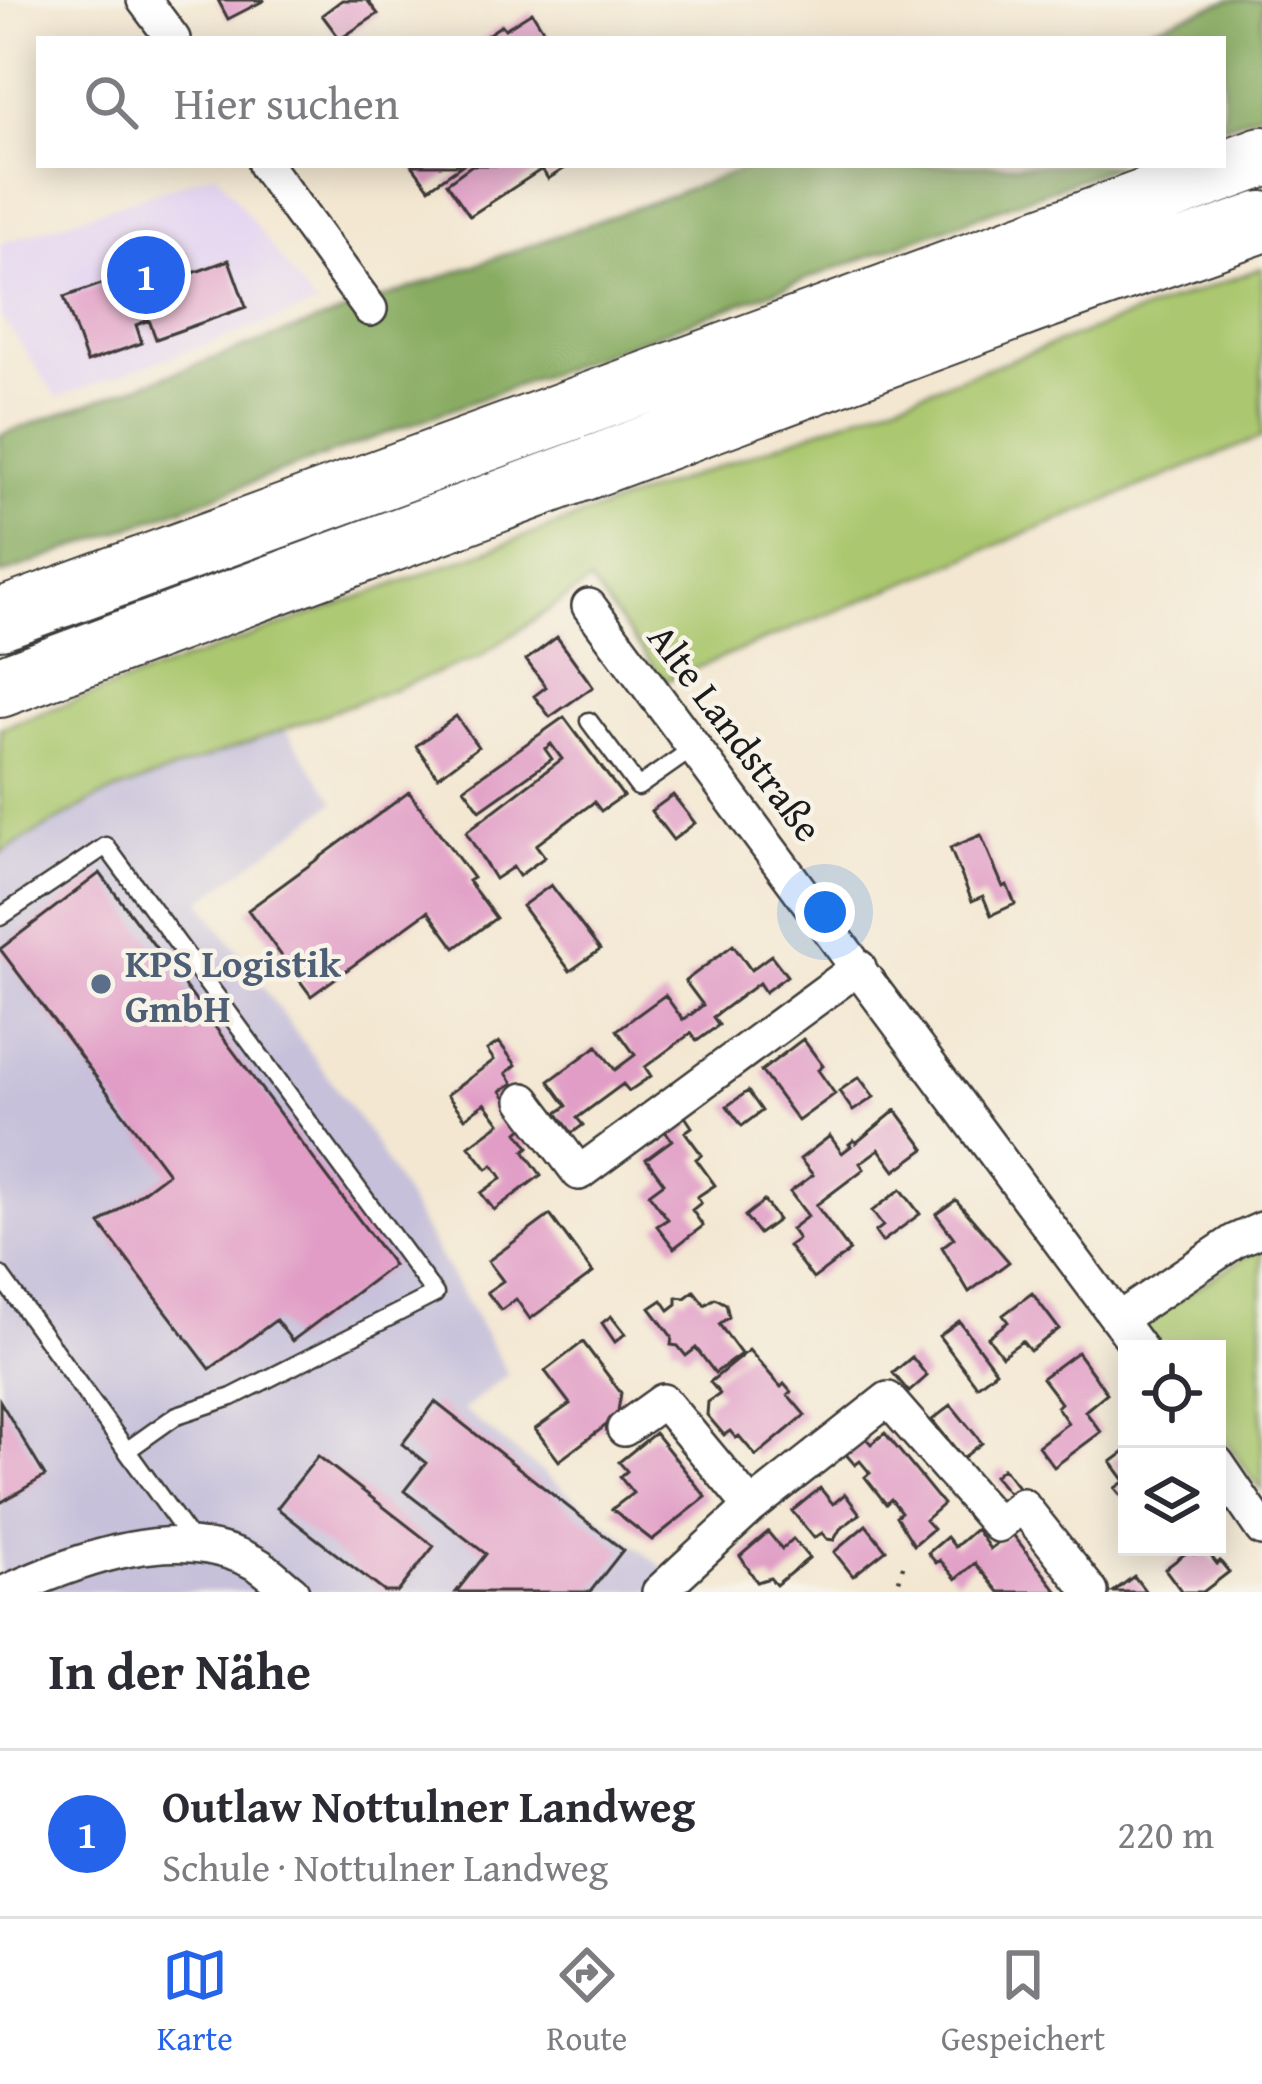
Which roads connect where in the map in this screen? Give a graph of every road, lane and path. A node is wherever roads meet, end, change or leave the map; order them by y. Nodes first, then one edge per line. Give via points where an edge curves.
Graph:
1 (144, 0) edge
2 (171, 36) edge
3 (1262, 157) edge
4 (267, 168) edge
5 (1262, 222) edge
6 (370, 309) dead end
7 (589, 606) dead end
8 (0, 619) edge
9 (0, 687) edge
10 (589, 721) dead end
11 (695, 747) junction
12 (0, 917) edge
13 (859, 967) junction
14 (524, 1100) dead end
15 (1262, 1229) edge
16 (0, 1275) edge
17 (1120, 1319) junction
18 (1134, 1340) edge
19 (624, 1429) dead end
20 (129, 1449) junction
21 (1226, 1476) edge
22 (751, 1508) junction
23 (1262, 1529) edge
24 (194, 1544) junction
25 (904, 1562) dead end
26 (6, 1592) edge
27 (292, 1592) edge
28 (659, 1592) edge
29 (896, 1592) edge
30 (1091, 1592) edge

1 - 2 street
3 - 8 highway
4 - 6 street
5 - 9 highway
7 - 11 street, Alte Landstraße
10 - 11 lane via 638,787
11 - 13 street, Alte Landstraße
12 - 20 lane via 106,846 435,1294 232,1397 177,1415
13 - 14 street via 579,1173
13 - 17 street, Alte Landstraße
15 - 17 street
16 - 20 lane
17 - 18 street, Alte Landstraße
19 - 22 street via 663,1401
20 - 24 lane
21 - 23 street
22 - 28 street
22 - 30 street via 888,1399 998,1525 1022,1505
24 - 26 street via 101,1556
24 - 27 street via 255,1563
25 - 29 path

